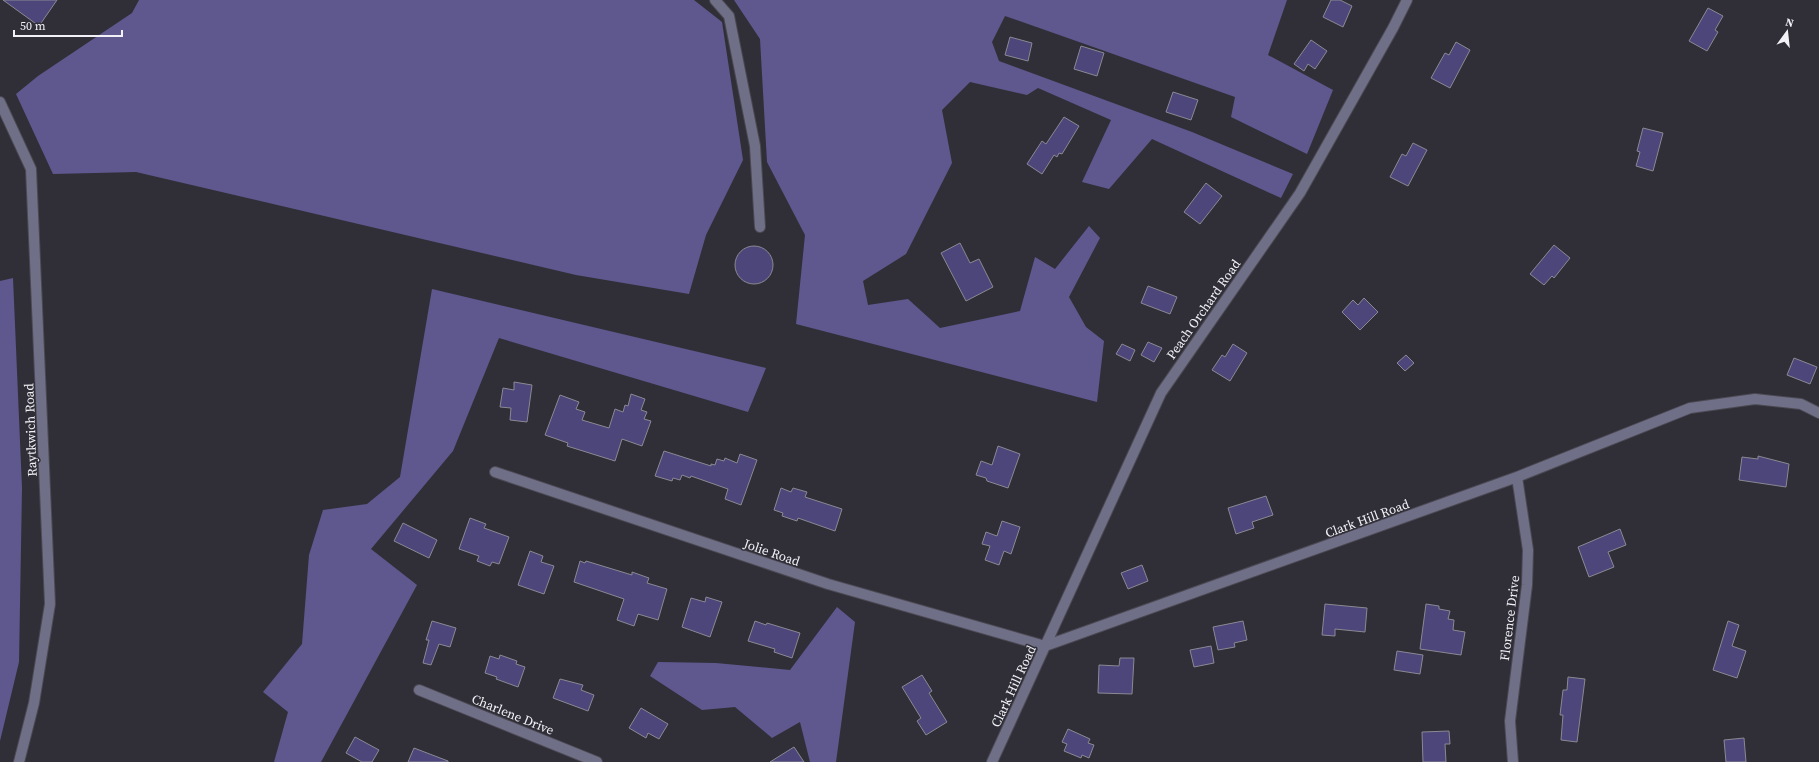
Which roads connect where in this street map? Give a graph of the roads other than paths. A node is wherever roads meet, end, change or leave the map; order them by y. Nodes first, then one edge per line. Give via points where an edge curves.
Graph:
1 (715, 0) edge
2 (1407, 0) edge
3 (0, 102) edge
4 (760, 227) dead end
5 (1819, 412) edge
6 (495, 472) dead end
7 (1517, 478) junction
8 (1045, 646) junction
9 (419, 690) dead end
10 (19, 762) edge
11 (598, 762) edge
12 (992, 762) edge
13 (1514, 762) edge

1 - 4 street via 729,16 734,39 755,146
2 - 8 street, Peach Orchard Road via 1394,28 1300,193 1161,393
3 - 10 street, Raytkwich Road via 31,169 50,604 34,704
5 - 7 street, Clark Hill Road via 1801,404 1755,399 1690,408
6 - 8 street, Jolie Road via 828,584
7 - 8 street, Clark Hill Road
7 - 13 street, Florence Drive via 1528,550 1528,585 1510,722
8 - 12 street, Clark Hill Road
9 - 11 street, Charlene Drive

